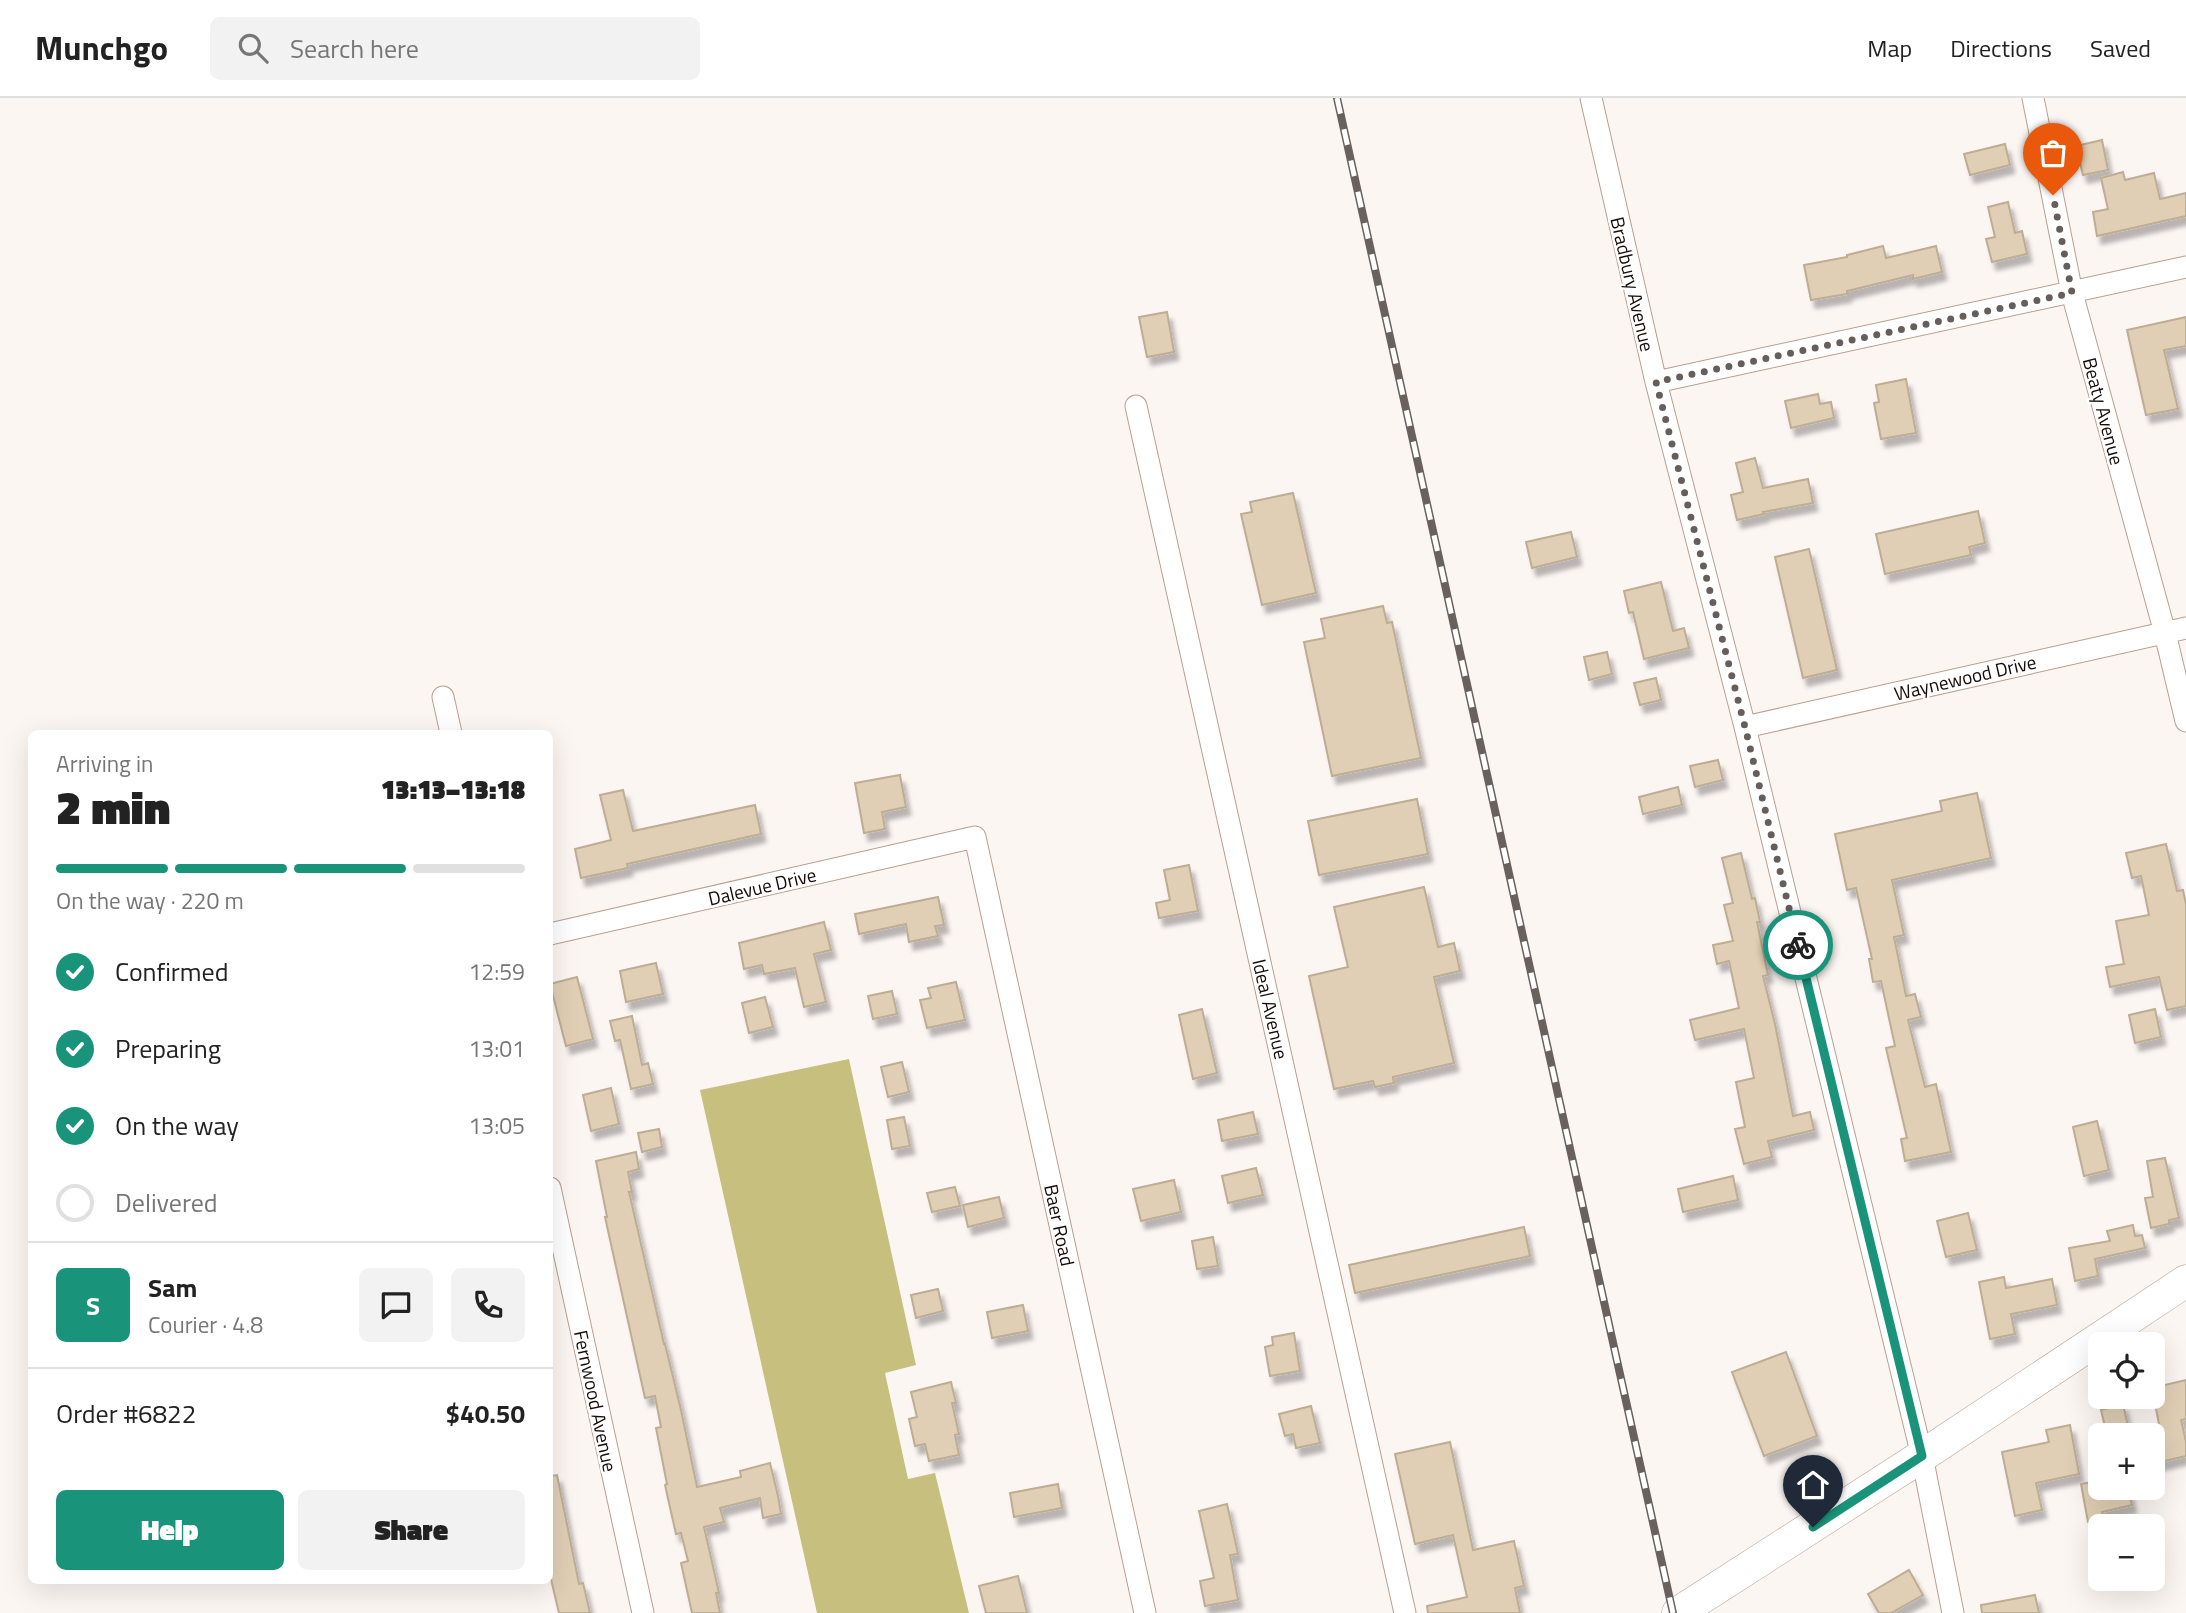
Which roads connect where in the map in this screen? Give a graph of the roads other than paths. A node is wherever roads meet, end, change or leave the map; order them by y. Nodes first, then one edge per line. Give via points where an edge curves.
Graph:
1 (1591, 98) edge
2 (2033, 98) edge
3 (2186, 267) edge
4 (2072, 293) junction
5 (1656, 382) junction
6 (1136, 405) dead end
7 (2176, 630) edge
8 (443, 697) dead end
9 (2186, 721) edge
10 (1745, 727) junction
11 (450, 730) edge
12 (975, 838) joint
13 (553, 933) edge
14 (553, 1202) edge
15 (2186, 1281) edge
16 (1922, 1456) junction
17 (643, 1613) edge
18 (1145, 1613) edge
19 (1405, 1613) edge
20 (1678, 1613) edge
21 (1953, 1613) edge

1 - 5 street, Bradbury Avenue
2 - 4 street, Beaty Avenue
3 - 4 street
4 - 5 street
4 - 7 street, Beaty Avenue
5 - 10 street, Bradbury Avenue
6 - 19 street, Ideal Avenue
7 - 9 street, Beaty Avenue
7 - 10 street, Waynewood Drive
8 - 11 street
10 - 16 street, Bradbury Avenue
12 - 13 street, Dalevue Drive
12 - 18 street, Baer Road
14 - 17 street, Fernwood Avenue
15 - 16 main road
16 - 20 main road
16 - 21 street, Bradbury Avenue

